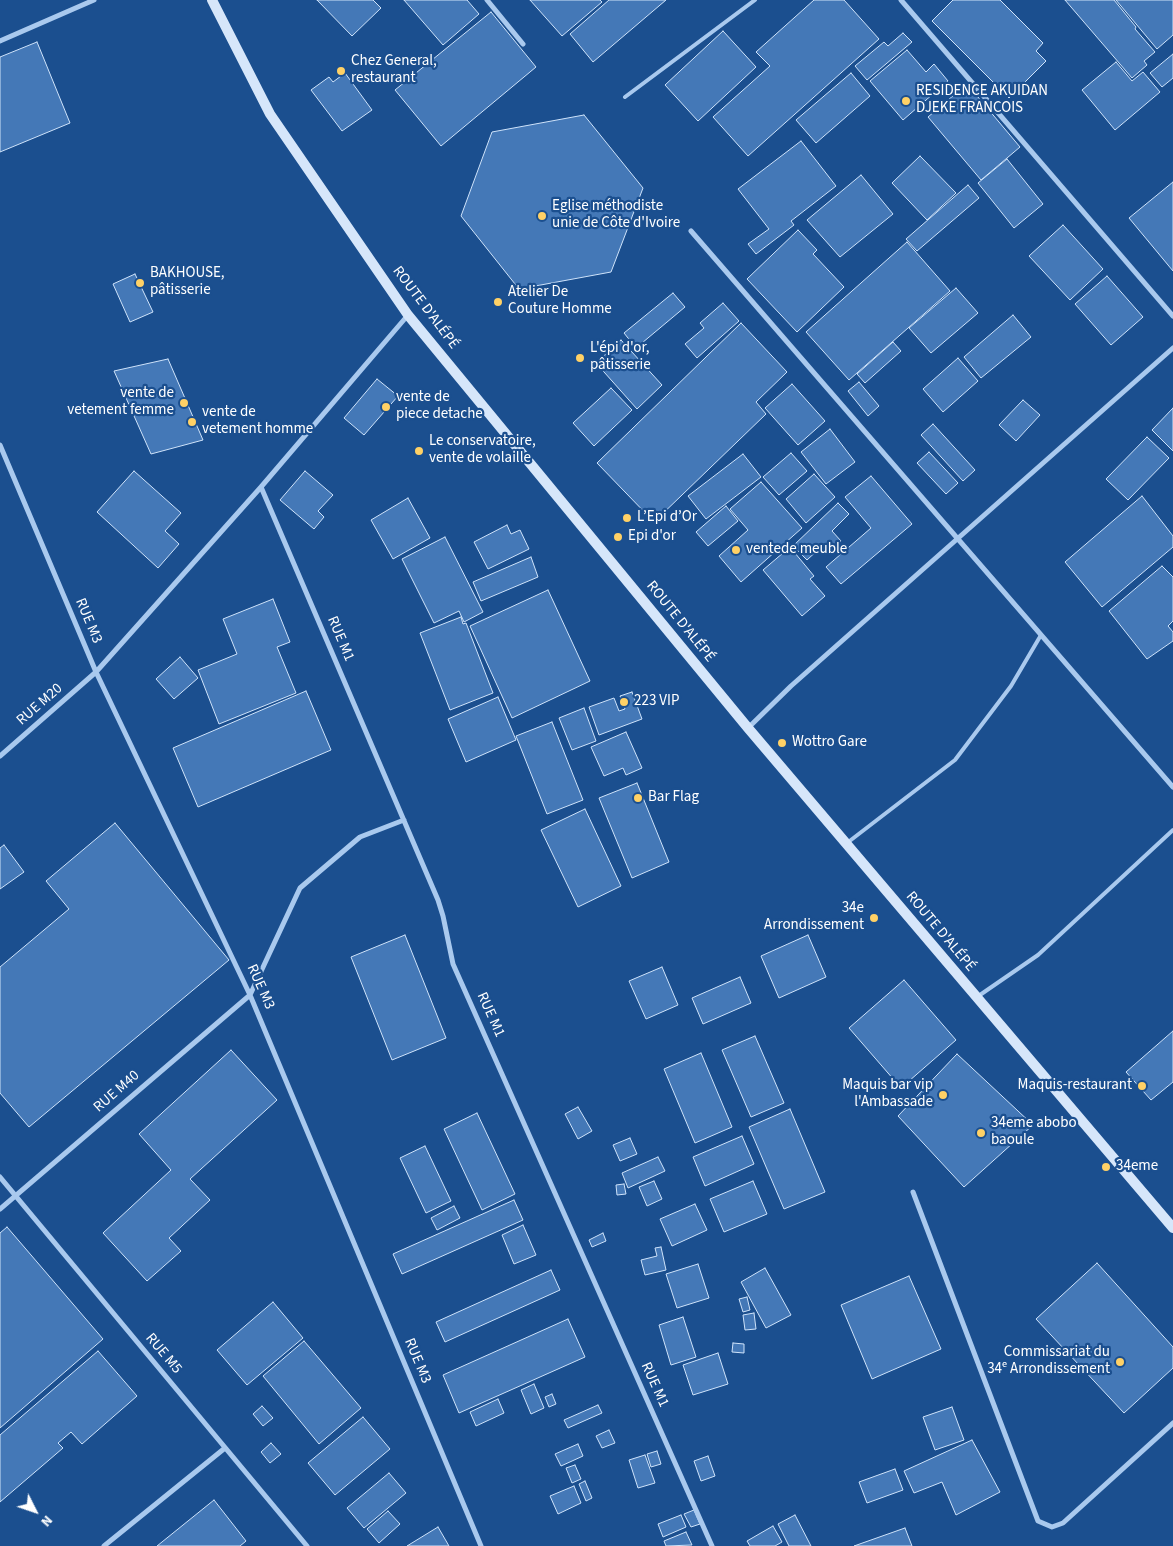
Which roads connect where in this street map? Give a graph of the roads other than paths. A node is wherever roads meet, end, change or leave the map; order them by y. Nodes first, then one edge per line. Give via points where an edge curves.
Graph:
1 (94, 0) edge
2 (212, 0) edge
3 (486, 0) edge
4 (756, 0) edge
5 (902, 0) edge
6 (0, 41) edge
7 (523, 44) dead end
8 (625, 97) dead end
9 (691, 231) dead end
10 (408, 315) junction
11 (1173, 316) edge
12 (1173, 348) edge
13 (0, 445) edge
14 (260, 487) junction
15 (957, 539) junction
16 (1041, 636) junction
17 (96, 672) junction
18 (748, 728) junction
19 (0, 756) edge
20 (1173, 787) edge
21 (404, 820) junction
22 (1173, 830) edge
23 (846, 843) junction
24 (250, 995) junction
25 (976, 997) junction
26 (0, 1177) edge
27 (913, 1192) dead end
28 (16, 1196) junction
29 (0, 1209) edge
30 (1173, 1228) edge
31 (1173, 1423) edge
32 (225, 1448) junction
33 (104, 1546) edge
34 (307, 1546) edge
35 (482, 1546) edge
36 (712, 1546) edge

1 - 6 street
2 - 10 main road, ROUTE D'ALÉPÉ via 270,114
3 - 7 street
4 - 8 lane
5 - 11 street
9 - 15 street
10 - 14 street, RUE M20
10 - 18 main road, ROUTE D'ALÉPÉ
12 - 15 street
13 - 17 street, RUE M3
14 - 17 street, RUE M20
14 - 21 street, RUE M1
15 - 16 street
15 - 18 street
16 - 20 street
16 - 23 lane via 1011,686 955,760
17 - 19 street, RUE M20
17 - 24 street, RUE M3
18 - 23 main road, ROUTE D'ALÉPÉ
21 - 24 street via 360,836 300,888
21 - 36 street, RUE M1 via 444,916 453,964
22 - 25 lane via 1038,955
23 - 25 main road, ROUTE D'ALÉPÉ
24 - 28 street, RUE M40
24 - 35 street, RUE M3
25 - 30 main road, ROUTE D'ALÉPÉ
26 - 28 street, RUE M5
27 - 31 street via 1038,1521 1052,1527 1064,1523
28 - 29 street, RUE M40
28 - 32 street, RUE M5
32 - 33 street
32 - 34 street, RUE M5

